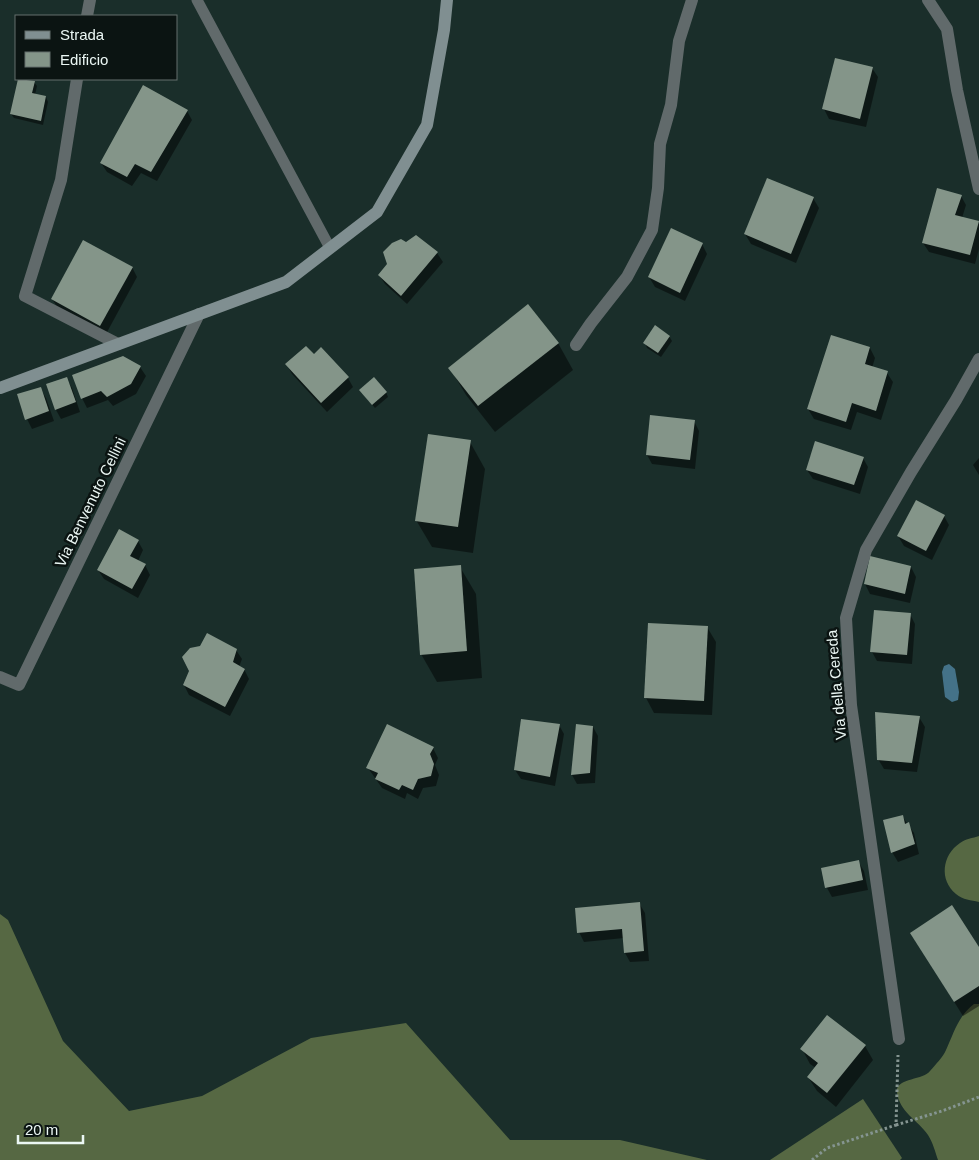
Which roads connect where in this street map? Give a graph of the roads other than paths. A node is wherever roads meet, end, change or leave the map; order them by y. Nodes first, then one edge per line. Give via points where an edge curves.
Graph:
1 (90, 0) edge
2 (197, 0) edge
3 (447, 0) edge
4 (692, 0) edge
5 (928, 0) edge
6 (87, 15) edge
7 (77, 80) edge
8 (979, 190) edge
9 (330, 248) junction
10 (199, 314) junction
11 (118, 344) junction
12 (576, 345) dead end
13 (979, 359) edge
14 (0, 388) edge
15 (0, 676) edge
16 (899, 1039) road end

1 - 6 street
2 - 9 lane
3 - 9 street via 427,125 377,212
4 - 12 street via 679,42 670,105 660,144 652,230 627,277
5 - 8 street via 947,29
7 - 11 street via 61,180 25,296
9 - 10 street via 286,282
10 - 11 street
10 - 15 street, Via Benvenuto Cellini via 19,685
11 - 14 street
13 - 16 street, Via della Cereda via 866,550 846,618 851,705

